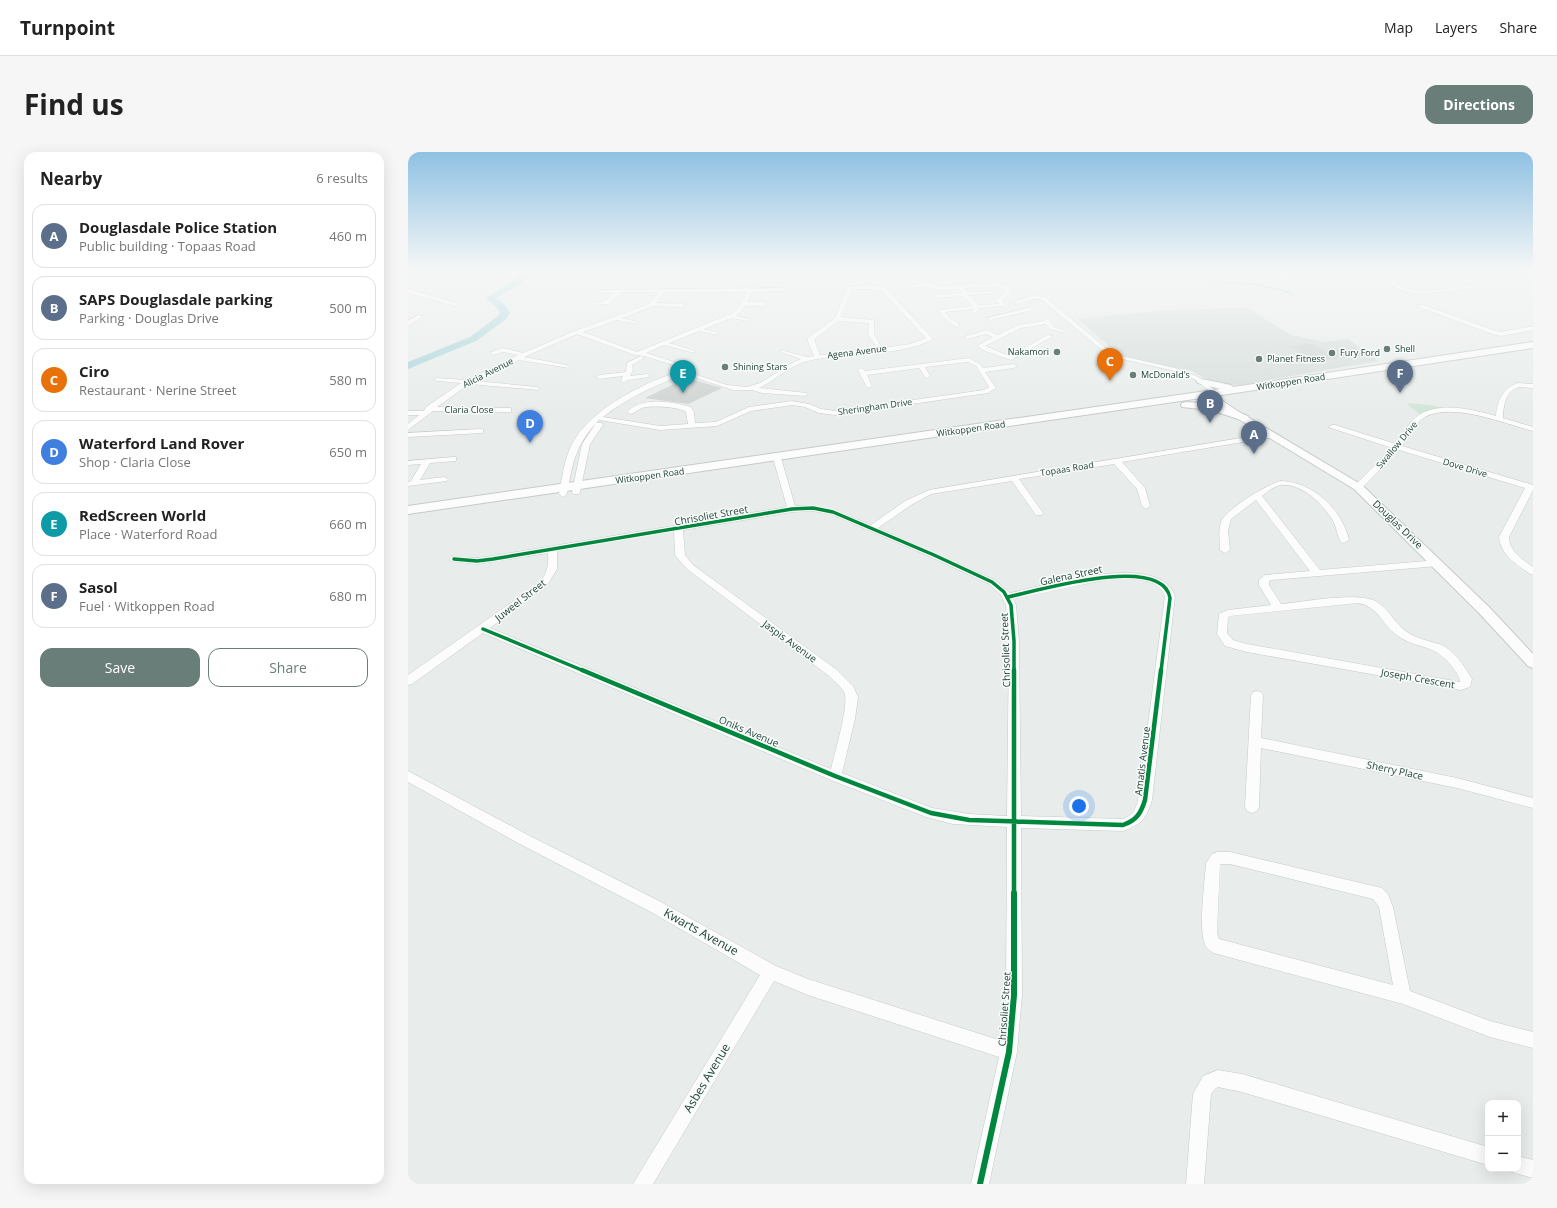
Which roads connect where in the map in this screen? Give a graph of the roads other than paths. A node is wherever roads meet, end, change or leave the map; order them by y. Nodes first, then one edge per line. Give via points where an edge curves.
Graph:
1 (417, 318) edge
2 (617, 318) joint
3 (725, 318) edge
4 (739, 318) edge
5 (911, 318) edge
6 (946, 318) edge
7 (994, 318) edge
8 (1067, 318) edge
9 (1453, 318) edge
10 (837, 319) joint
11 (1012, 319) junction
12 (747, 320) dead end
13 (636, 323) dead end
14 (408, 324) edge
15 (957, 325) dead end
16 (1533, 328) edge
17 (698, 329) junction
18 (578, 332) junction
19 (1064, 332) dead end
20 (716, 334) dead end
21 (1050, 336) dead end
22 (967, 337) dead end
23 (998, 337) junction
24 (663, 343) junction
25 (1533, 345) edge
26 (880, 349) junction
27 (783, 351) dead end
28 (1533, 351) edge
29 (693, 352) dead end
30 (493, 353) dead end
31 (521, 356) junction
32 (639, 356) junction
33 (818, 357) junction
34 (807, 359) junction
35 (920, 366) junction
36 (1014, 366) dead end
37 (566, 367) dead end
38 (982, 370) junction
39 (688, 372) junction
40 (647, 376) dead end
41 (927, 376) dead end
42 (599, 377) dead end
43 (717, 377) junction
44 (625, 378) junction
45 (437, 379) dead end
46 (710, 381) junction
47 (1197, 381) junction
48 (468, 382) junction
49 (1267, 385) junction
50 (869, 386) dead end
51 (1533, 386) edge
52 (753, 388) junction
53 (538, 389) dead end
54 (805, 394) dead end
55 (1215, 397) junction
56 (1239, 400) junction
57 (1178, 402) junction
58 (661, 406) dead end
59 (508, 410) dead end
60 (427, 411) junction
61 (408, 413) edge
62 (604, 417) junction
63 (1242, 417) junction
64 (1499, 419) junction
65 (692, 426) junction
66 (1332, 427) dead end
67 (408, 428) edge
68 (1533, 429) edge
69 (480, 431) dead end
70 (1271, 434) junction
71 (408, 435) edge
72 (1398, 447) junction
73 (453, 459) dead end
74 (778, 460) junction
75 (1116, 461) junction
76 (408, 463) edge
77 (426, 463) junction
78 (1014, 478) junction
79 (444, 479) dead end
80 (411, 484) edge
81 (1358, 487) junction
82 (1531, 488) edge
83 (570, 490) junction
84 (1257, 495) junction
85 (1146, 506) dead end
86 (792, 509) junction
87 (408, 510) edge
88 (1039, 513) dead end
89 (408, 514) edge
90 (872, 528) junction
91 (678, 529) junction
92 (1344, 540) dead end
93 (552, 549) junction
94 (1225, 550) dead end
95 (454, 559) dead end
96 (1438, 563) junction
97 (1533, 572) edge
98 (1317, 573) junction
99 (1008, 597) junction
100 (1169, 605) joint
101 (1276, 607) junction
102 (483, 629) junction
103 (1533, 663) edge
104 (408, 681) edge
105 (1257, 695) dead end
106 (1256, 742) junction
107 (408, 776) edge
108 (835, 776) junction
109 (1533, 803) edge
110 (1252, 808) dead end
111 (1015, 821) junction
112 (771, 972) junction
113 (1403, 996) junction
114 (1533, 1040) edge
115 (1009, 1052) junction
116 (1485, 1155) edge
117 (1521, 1166) edge
118 (1533, 1169) edge
119 (642, 1184) edge
120 (980, 1184) edge
121 (1195, 1184) edge

1 - 14 street
2 - 13 street
2 - 18 street, Alicia Avenue
3 - 17 street
4 - 12 street
5 - 26 street, Agena Avenue via 930,339 922,343
6 - 15 street
7 - 11 street
8 - 47 street via 1110,355 1175,369
9 - 16 street via 1500,334
10 - 26 street via 872,320 871,334
10 - 33 street via 811,338
11 - 19 street via 1047,321 1052,328
11 - 23 street
17 - 20 street
17 - 24 street
18 - 31 street, Alicia Avenue
18 - 32 street
21 - 23 street via 1011,358 980,346
22 - 23 street via 986,332
24 - 29 street
24 - 32 street
25 - 49 main road, Witkoppen Road
26 - 33 street, Agena Avenue
27 - 34 street, Agena Avenue
28 - 56 main road, Witkoppen Road
30 - 31 street via 503,350
31 - 37 street
31 - 48 street, Alicia Avenue
32 - 39 street
32 - 44 street via 630,363 630,370
33 - 34 street, Agena Avenue
34 - 52 street, Agena Avenue
35 - 38 street, Sheringham Drive via 969,360
35 - 41 street
35 - 50 street, Sheringham Drive via 862,371
36 - 38 street
38 - 65 street, Sheringham Drive via 993,386 990,391 835,413 819,412 800,403 779,405 744,411 717,424
39 - 43 street
39 - 46 street
39 - 62 street via 650,389
40 - 44 street
42 - 44 street
43 - 46 street
43 - 52 street
45 - 48 street
46 - 52 street via 735,388
47 - 49 main road via 1226,387
47 - 55 street
47 - 57 main road via 1195,390
48 - 53 street
48 - 60 street, Alicia Avenue
49 - 55 main road, Witkoppen Road
51 - 64 street via 1518,385 1502,397
52 - 54 street
55 - 56 main road, Witkoppen Road
55 - 57 main road, Witkoppen Road
55 - 63 street, Douglas Drive
56 - 63 main road via 1236,407
57 - 63 main road via 1212,407
57 - 74 main road, Witkoppen Road
58 - 65 street via 688,409
59 - 60 street, Claria Close
60 - 61 street, Claria Close
60 - 67 street, Alicia Avenue
62 - 65 street, Sheringham Drive via 660,428
62 - 83 street via 586,444
62 - 83 street via 584,432 576,444
63 - 70 street, Douglas Drive
64 - 68 street, Swallow Drive
64 - 72 street, Swallow Drive via 1459,411 1432,412 1419,419
66 - 72 street, Dove Drive
69 - 71 street
70 - 75 street, Topaas Road
70 - 81 street, Douglas Drive
72 - 81 street, Swallow Drive
72 - 82 street, Dove Drive
73 - 77 street
74 - 83 main road, Witkoppen Road
74 - 86 street
75 - 78 street, Topaas Road
75 - 85 street via 1141,488
76 - 77 street
77 - 80 street
78 - 88 street
78 - 90 street, Topaas Road via 924,494
79 - 80 street
81 - 96 street, Douglas Drive
82 - 97 street via 1503,541 1508,550
83 - 87 main road, Witkoppen Road
83 - 89 main road, Witkoppen Road
84 - 92 street via 1268,487 1280,483 1291,483 1302,488 1321,500 1331,512 1343,529
84 - 94 street via 1226,519
84 - 98 street
86 - 90 street, Chrisoliet Street via 821,509
86 - 91 street, Chrisoliet Street
90 - 99 street, Chrisoliet Street via 984,578
91 - 93 street, Chrisoliet Street
91 - 108 street, Jaspis Avenue via 680,555 690,567 833,673 849,689 852,697 851,708
93 - 95 street, Chrisoliet Street via 486,560
93 - 102 street, Juweel Street via 553,570 545,583
96 - 98 street
96 - 103 street, Douglas Drive
98 - 101 street via 1266,579 1264,584
99 - 100 street, Galena Street via 1102,577 1128,576 1160,584 1169,592
99 - 111 street, Chrisoliet Street via 1013,615 1014,641
100 - 111 street, Amatis Avenue via 1146,794 1141,813 1132,822 1120,825
101 - 101 street, Joseph Crescent via 1358,600 1370,602 1383,611 1397,630 1410,639 1446,652 1466,679 1466,684 1461,686 1247,648 1229,643 1224,637 1222,620 1225,614
102 - 104 street, Juweel Street
102 - 108 street, Oniks Avenue
105 - 106 street
106 - 109 street, Sherry Place via 1457,783
106 - 110 street
107 - 112 street, Kwarts Avenue
108 - 111 street, Oniks Avenue via 940,815 969,820
111 - 115 street, Chrisoliet Street via 1014,988
112 - 115 street, Kwarts Avenue via 808,987
112 - 119 street, Asbes Avenue
113 - 113 street via 1386,907 1377,893 1230,858 1220,858 1213,863 1209,926 1213,944
113 - 114 street via 1490,1029
115 - 120 street, Chrisoliet Street
116 - 121 street via 1242,1083 1216,1079 1205,1085 1202,1094
117 - 118 street

